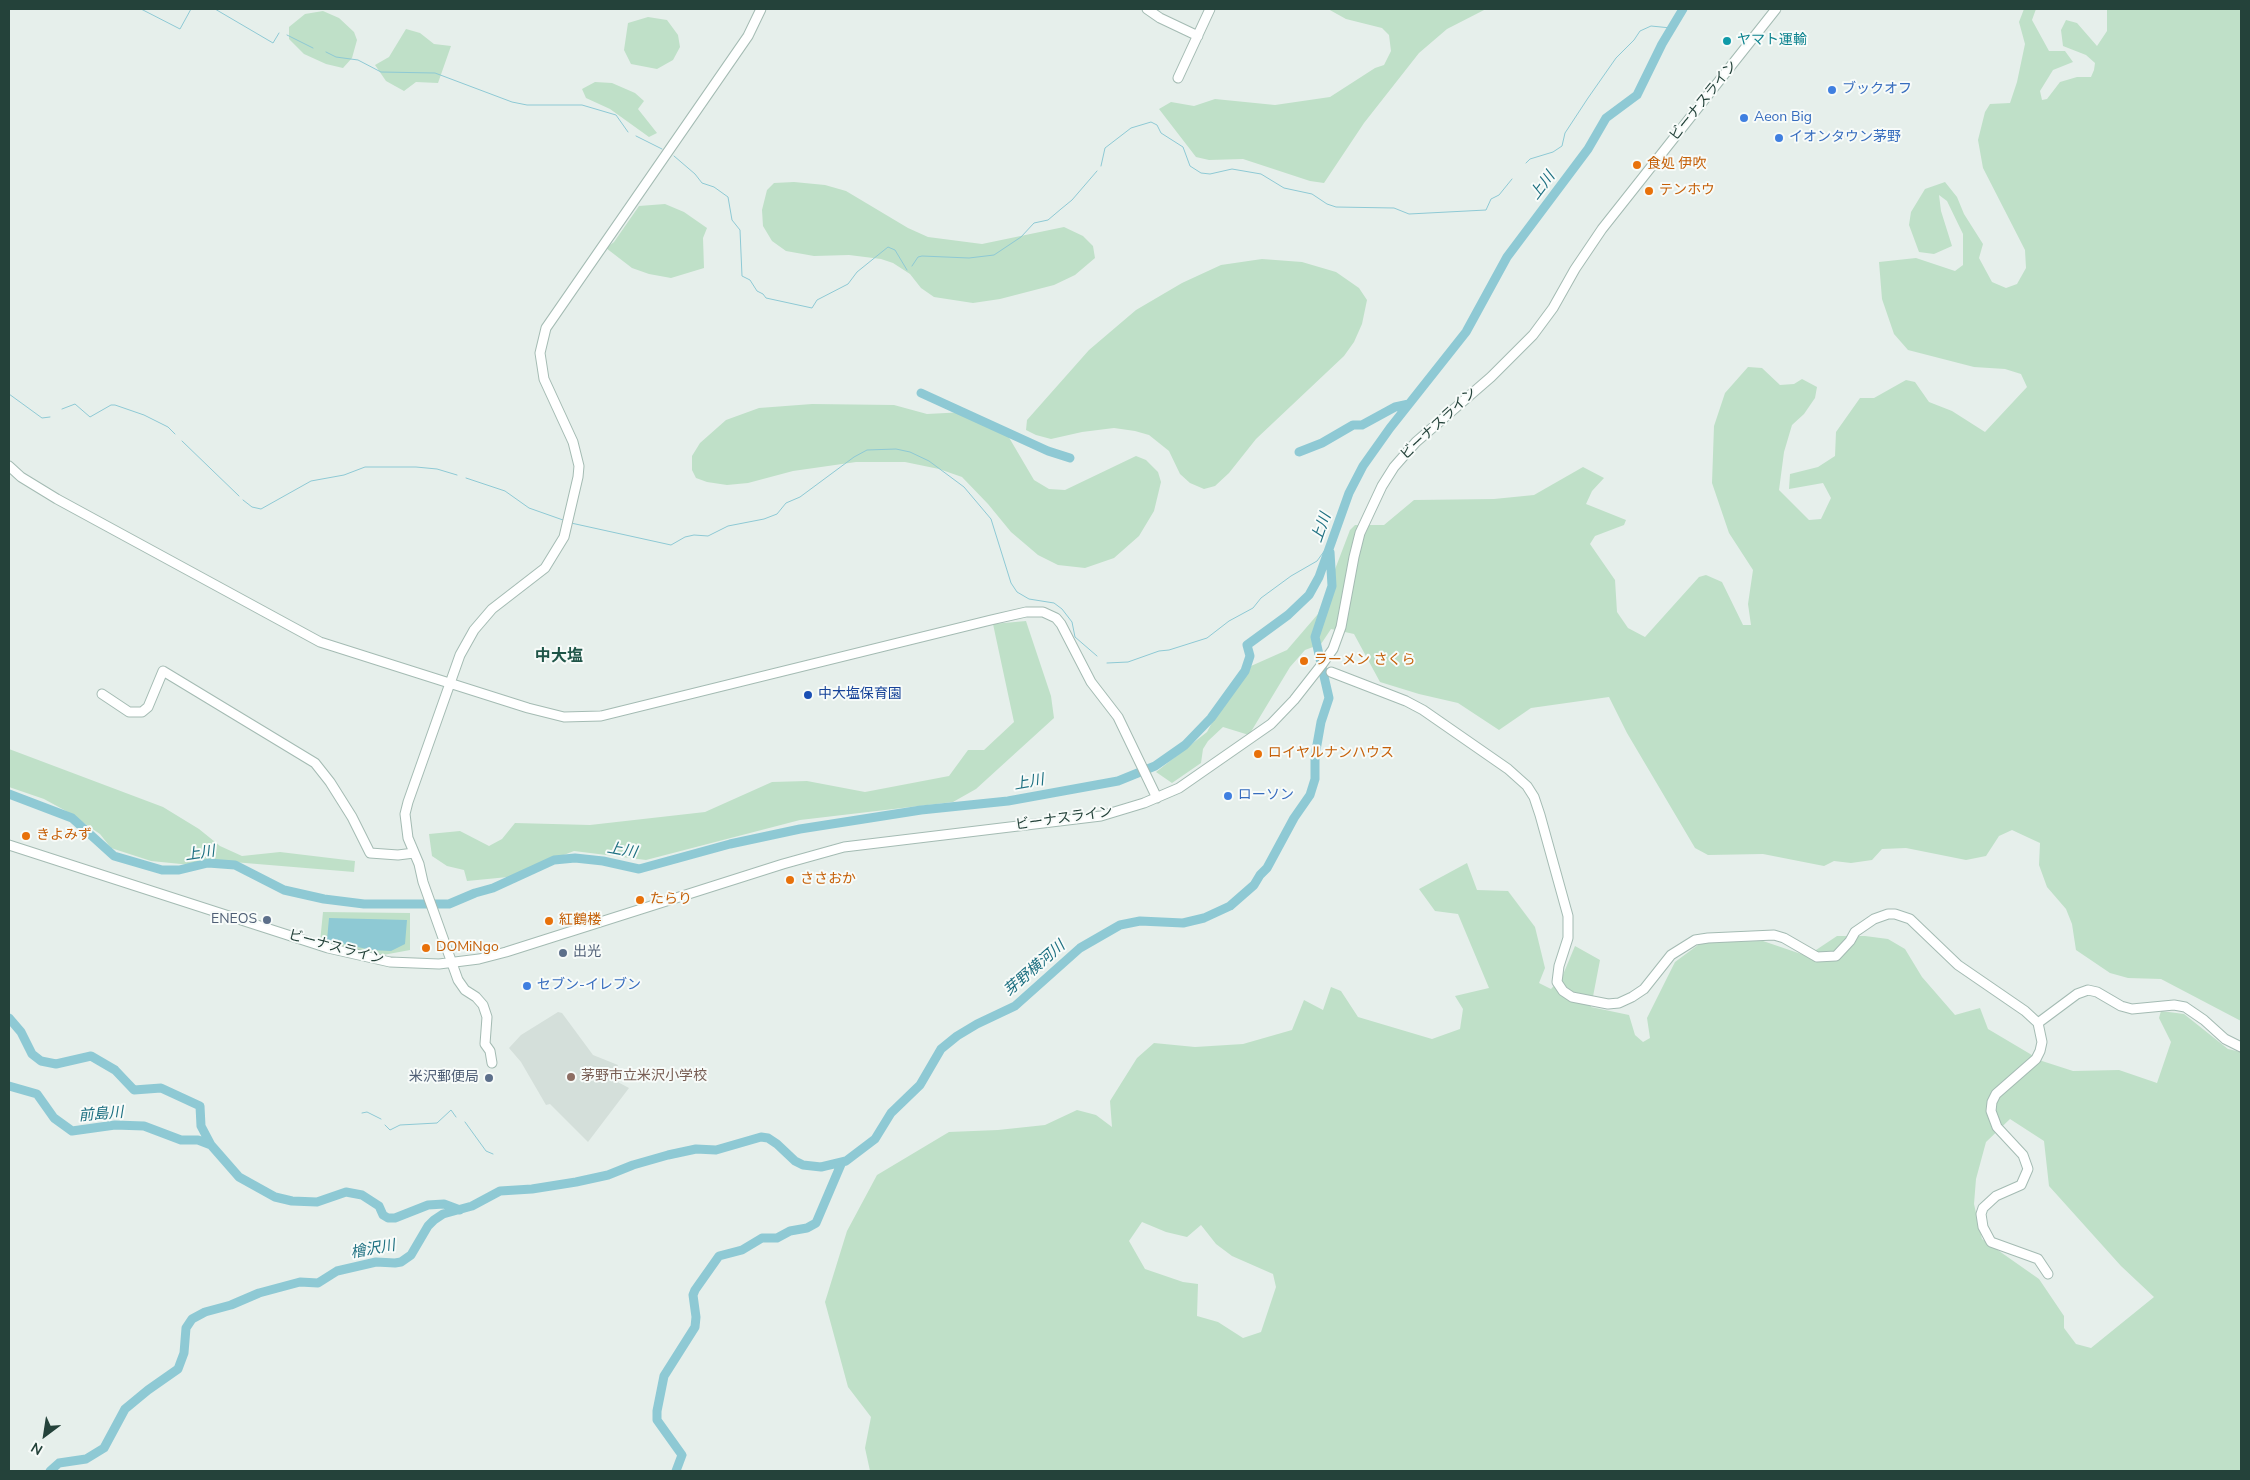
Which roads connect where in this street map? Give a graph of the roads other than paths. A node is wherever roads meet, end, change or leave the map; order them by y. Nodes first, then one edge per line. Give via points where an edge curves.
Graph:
1 (761, 9) edge
2 (1147, 9) edge
3 (1210, 9) edge
4 (1776, 9) edge
5 (1198, 36) junction
6 (1178, 78) dead end
7 (9, 466) edge
8 (1331, 672) dead end
9 (451, 683) junction
10 (102, 694) dead end
11 (1156, 795) junction
12 (9, 845) edge
13 (414, 853) junction
14 (451, 964) junction
15 (2038, 1023) junction
16 (2241, 1047) edge
17 (492, 1063) dead end
18 (2048, 1274) dead end

1 - 9 street via 748,36 546,328 540,365 579,466 564,537 545,568 492,609 474,630
2 - 5 street
3 - 5 street
4 - 11 street, ビーナスライン via 1602,230 1533,335 1416,442 1394,467 1360,533 1342,627 1333,649 1311,679 1258,734 1179,788
5 - 6 street
7 - 9 street via 56,499 320,642
8 - 15 street via 1423,710 1508,769 1527,786 1540,815 1568,916 1568,938 1557,982 1572,997 1619,1003 1644,989 1665,960 1680,948 1702,939 1774,935 1817,957 1836,956 1856,932 1874,919 1896,914 1910,919 1958,965
9 - 11 street via 552,715 601,716 1008,616 1043,612 1062,624 1092,682 1118,716
9 - 13 street via 405,814
10 - 13 street via 130,712 142,712 148,707 163,672 316,763 352,817 370,853
11 - 14 street, ビーナスライン via 1122,811 1101,816 844,847 506,952
12 - 14 street, ビーナスライン via 328,948 390,962
13 - 14 street
14 - 17 street via 464,990 483,1005 487,1017 485,1044
15 - 16 street via 2077,994 2088,990 2132,1009 2185,1007 2225,1039
15 - 18 street via 2042,1042 2036,1059 1996,1094 1990,1111 1997,1127 2023,1155 2028,1169 2026,1178 2022,1185 1996,1196 1981,1214 1983,1227 1992,1242 2038,1259

